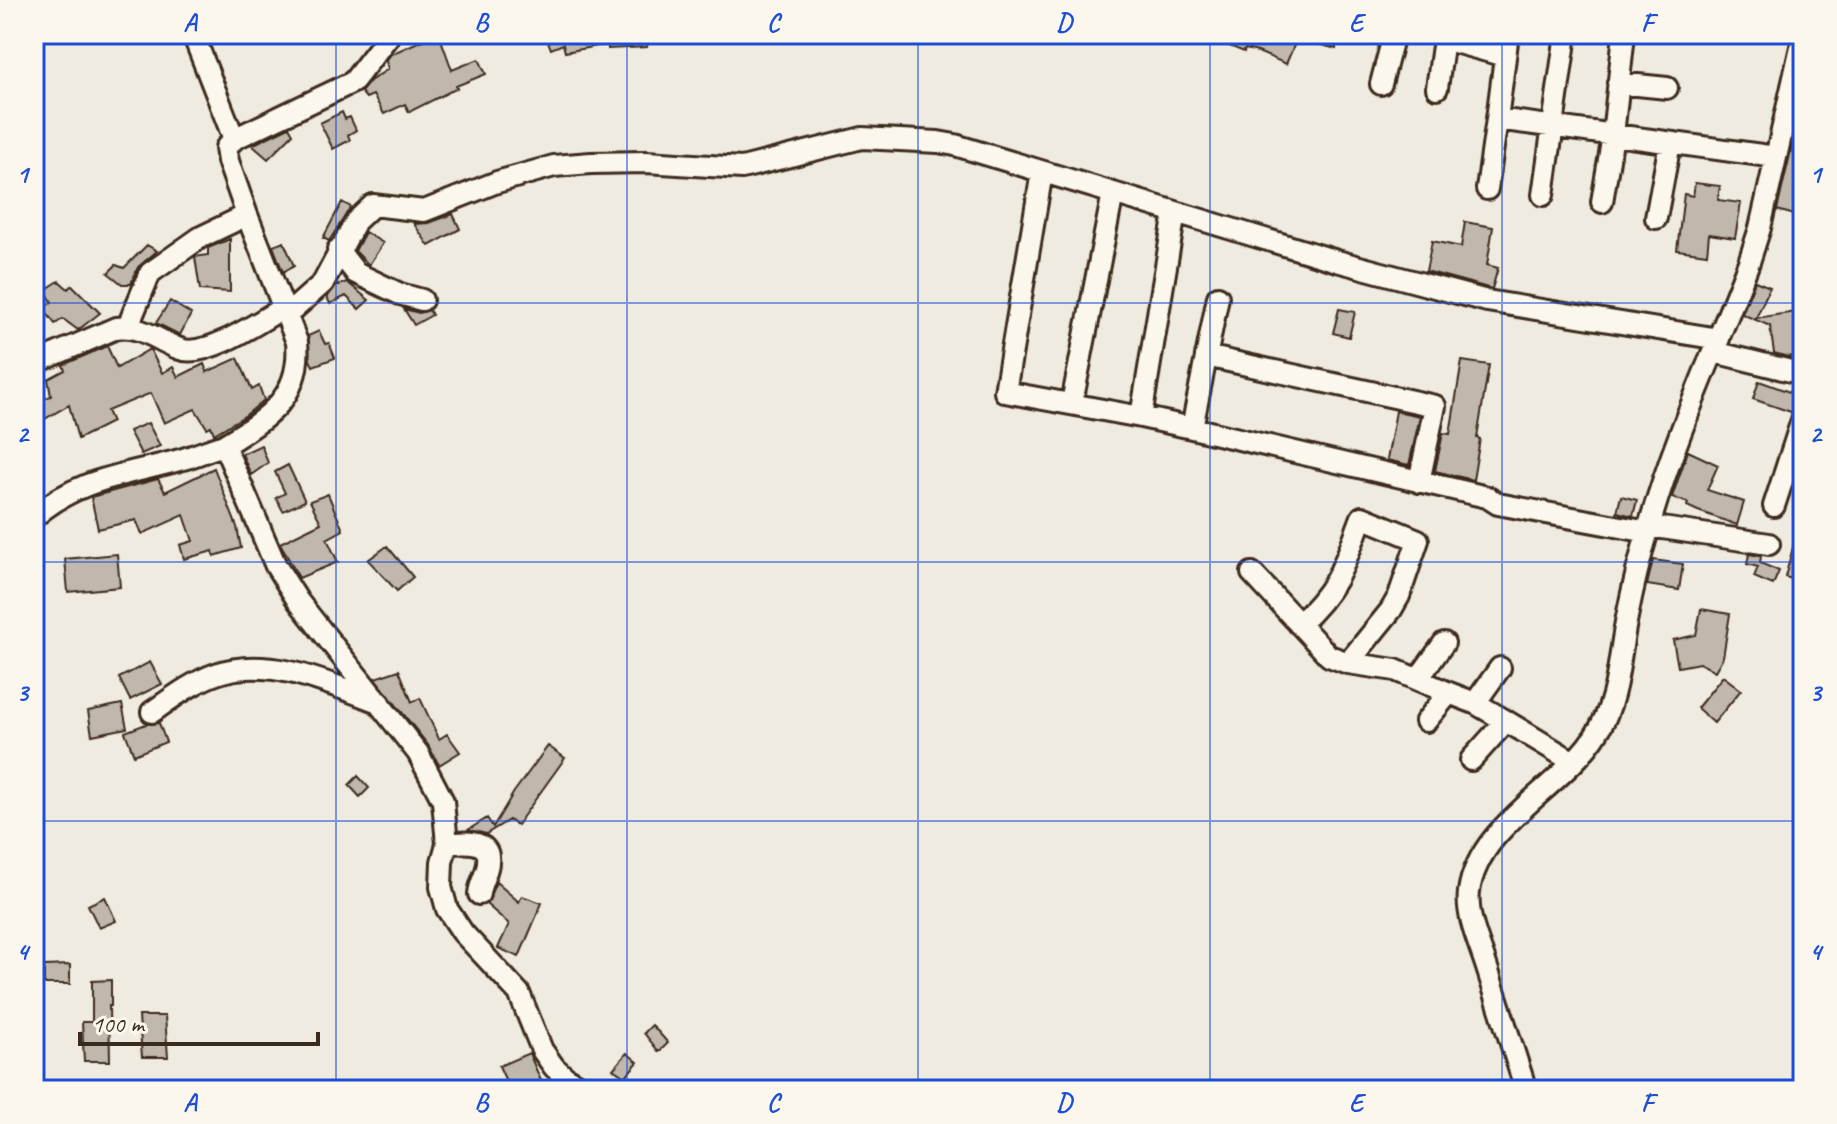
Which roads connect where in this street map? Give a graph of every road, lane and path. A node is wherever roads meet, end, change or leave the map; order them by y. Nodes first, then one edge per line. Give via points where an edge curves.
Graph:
1 (193, 34) edge
2 (390, 34) edge
3 (1394, 34) edge
4 (1508, 34) edge
5 (1566, 34) edge
6 (1624, 34) edge
7 (1435, 37) edge
8 (1803, 38) edge
9 (1505, 56) junction
10 (1618, 83) junction
11 (1381, 84) dead end
12 (1437, 88) dead end
13 (1667, 88) dead end
14 (1497, 119) junction
15 (1553, 127) junction
16 (1613, 135) junction
17 (234, 139) junction
18 (1670, 143) junction
19 (1776, 157) junction
20 (1042, 172) junction
21 (1487, 189) dead end
22 (1113, 193) junction
23 (1543, 195) dead end
24 (1602, 202) dead end
25 (1175, 212) junction
26 (247, 215) junction
27 (1656, 218) dead end
28 (338, 250) junction
29 (1218, 297) dead end
30 (422, 300) dead end
31 (286, 311) junction
32 (128, 326) junction
33 (1716, 346) junction
34 (1206, 356) junction
35 (34, 361) edge
36 (1803, 374) edge
37 (1072, 403) junction
38 (1141, 417) junction
39 (1803, 417) edge
40 (1192, 428) junction
41 (224, 445) junction
42 (1419, 482) junction
43 (1774, 506) dead end
44 (34, 517) edge
45 (1649, 527) junction
46 (1769, 544) dead end
47 (1252, 573) dead end
48 (1299, 624) junction
49 (1444, 643) dead end
50 (1348, 663) junction
51 (1500, 668) dead end
52 (1418, 679) junction
53 (1449, 693) junction
54 (379, 702) junction
55 (1475, 703) junction
56 (152, 712) dead end
57 (1426, 721) dead end
58 (1506, 721) junction
59 (1471, 760) dead end
60 (1572, 761) junction
61 (447, 844) junction
62 (479, 894) dead end
63 (587, 1090) edge
64 (1526, 1090) edge

1 - 17 street
2 - 17 street via 353,82
3 - 11 street
4 - 9 street
5 - 15 street
6 - 10 street
7 - 9 street
7 - 12 street
8 - 19 street
9 - 14 street
10 - 13 street
10 - 16 street
14 - 15 street
14 - 21 street
15 - 16 street
15 - 23 street
16 - 18 street
16 - 24 street
17 - 26 street via 225,152
18 - 19 street
18 - 27 street
19 - 33 street via 1756,239
20 - 22 street
20 - 28 street via 938,142 862,138 742,168 646,162 554,166 424,211 373,205
20 - 37 street via 1005,392
22 - 25 street
22 - 37 street
25 - 33 street via 1487,301
25 - 38 street
26 - 31 street
26 - 32 street via 201,237 150,273
28 - 30 street via 356,273
28 - 31 street via 323,283
29 - 34 street
31 - 32 street via 194,352
31 - 41 street via 298,358 290,389 262,422
32 - 35 street
33 - 36 street
33 - 45 street
34 - 40 street
34 - 42 street via 1435,406
37 - 38 street
38 - 40 street
39 - 43 street
40 - 42 street
41 - 44 street via 71,490
41 - 54 street via 276,566
42 - 45 street via 1487,497 1500,493
45 - 46 street
45 - 60 street via 1613,695 1597,733
47 - 48 street
48 - 50 street via 1329,656
48 - 50 street via 1327,597 1362,517 1418,540 1399,596
49 - 52 street
50 - 52 street
51 - 55 street
52 - 53 street
53 - 55 street
53 - 57 street
54 - 56 street via 307,676 245,667 203,680
54 - 61 street via 418,753 443,801
55 - 58 street
58 - 59 street
58 - 60 street
60 - 64 street via 1502,830 1475,866 1469,888 1476,935
61 - 62 street via 469,841 486,852 489,861
61 - 63 street via 441,887 447,909 519,993 554,1067

